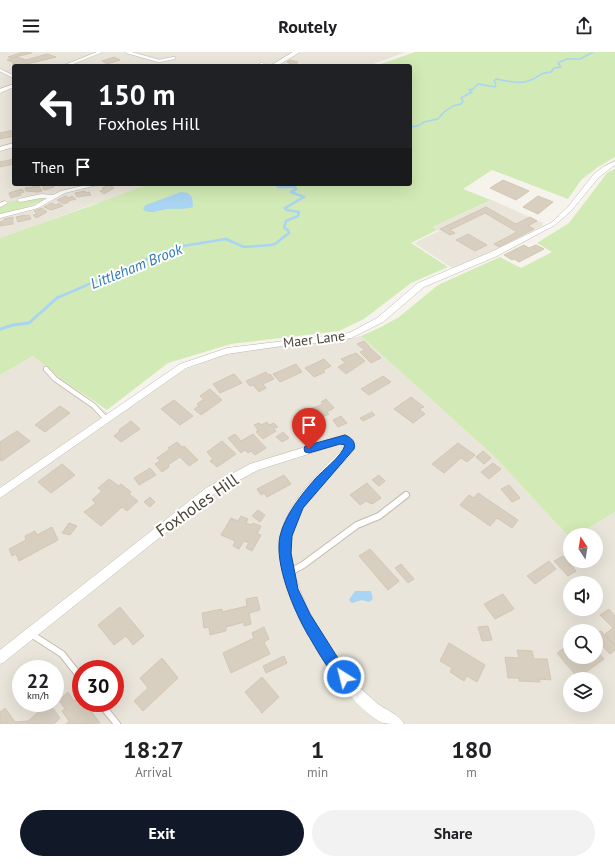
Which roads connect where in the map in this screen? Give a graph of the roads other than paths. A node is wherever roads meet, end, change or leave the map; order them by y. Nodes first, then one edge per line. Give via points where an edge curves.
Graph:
1 (101, 52) edge
2 (127, 52) edge
3 (297, 52) edge
4 (174, 58) dead end
5 (69, 64) edge
6 (276, 64) edge
7 (0, 70) edge
8 (12, 76) edge
9 (12, 86) edge
10 (0, 90) edge
11 (12, 146) edge
12 (0, 149) edge
13 (615, 162) edge
14 (89, 186) edge
15 (52, 197) junction
16 (20, 200) dead end
17 (0, 216) edge
18 (46, 369) dead end
19 (106, 419) junction
20 (0, 494) edge
21 (406, 495) dead end
22 (289, 572) junction
23 (31, 634) junction
24 (0, 658) edge
25 (72, 667) edge
26 (107, 712) edge
27 (117, 724) edge
28 (397, 724) edge

1 - 5 street
2 - 4 lane via 159,61
3 - 6 street
7 - 8 lane
9 - 10 street
11 - 12 street
13 - 19 street, Maer Lane via 593,177 561,218 553,224 494,254 421,286 367,328 337,338 254,346 218,353 184,366
14 - 15 street
15 - 16 street via 36,196
15 - 17 street via 36,207
18 - 19 lane via 55,379 94,406
19 - 20 street, Maer Lane
21 - 22 lane via 379,516 357,525 303,566
22 - 23 street, Foxholes Hill via 285,553 286,536 299,505 349,449 350,444 345,439 254,467 210,491
22 - 28 street, Foxholes Hill via 292,589 305,618 328,655 352,688 380,714
23 - 24 street, Foxholes Hill
23 - 25 lane via 62,654
26 - 27 lane

